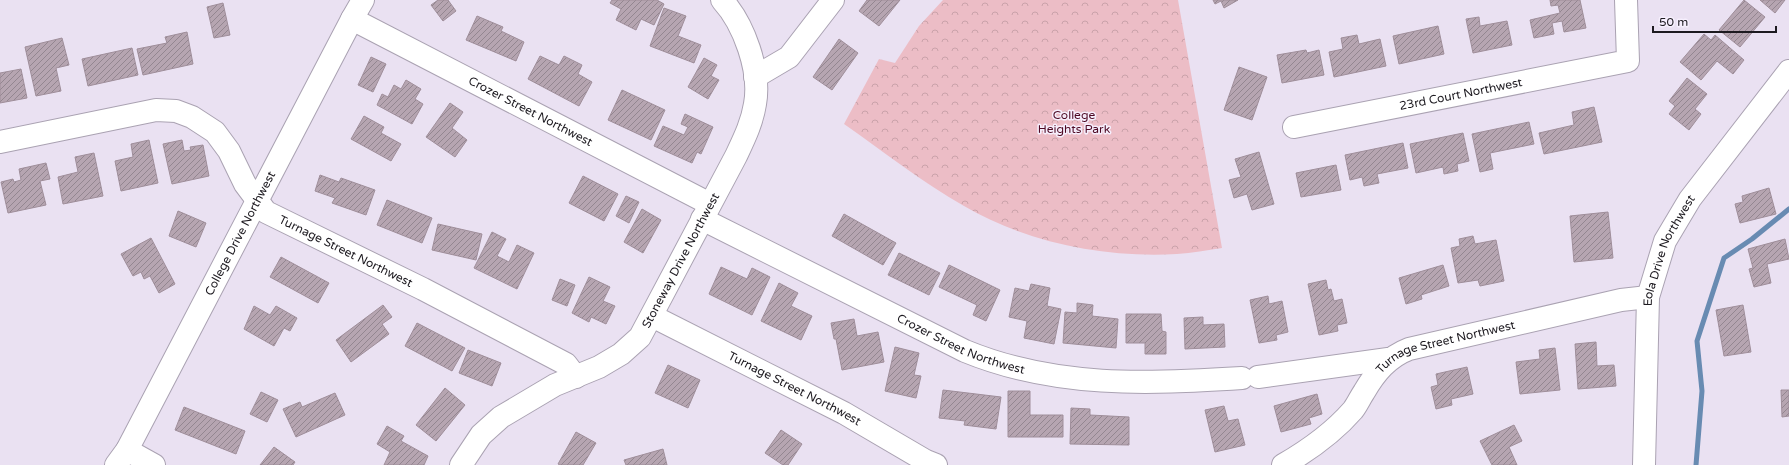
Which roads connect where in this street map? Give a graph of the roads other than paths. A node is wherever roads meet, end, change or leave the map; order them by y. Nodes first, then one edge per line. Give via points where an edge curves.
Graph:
1 (363, 0) edge
2 (722, 0) edge
3 (832, 0) edge
4 (1626, 0) edge
5 (352, 19) junction
6 (1789, 71) edge
7 (755, 77) junction
8 (1294, 127) dead end
9 (0, 142) edge
10 (258, 200) junction
11 (706, 212) junction
12 (1648, 297) junction
13 (652, 316) junction
14 (1388, 359) junction
15 (576, 377) junction
16 (121, 458) edge
17 (154, 465) edge
18 (461, 465) edge
19 (936, 465) edge
20 (1283, 465) edge
21 (1644, 465) edge

1 - 5 street, College Drive Northwest
2 - 7 street via 743,32
3 - 7 street via 789,57
4 - 8 street, 23rd Court Northwest via 1628,61
5 - 10 street, College Drive Northwest
5 - 11 street, Crozer Street Northwest
6 - 12 street, Eola Drive Northwest via 1676,220 1665,241
7 - 11 street, Stoneway Drive Northwest via 755,102 748,130
9 - 10 street, Turnage Street Northwest via 156,110 176,111 192,117 215,132 229,151 245,184
10 - 15 street, Turnage Street Northwest via 266,212 566,364
10 - 16 street, College Drive Northwest
11 - 13 street, Stoneway Drive Northwest
11 - 14 street, Crozer Street Northwest via 965,351 986,360 1022,369 1117,383 1182,382 1250,378
12 - 14 street, Turnage Street Northwest via 1621,300 1409,349
12 - 21 street, Eola Drive Northwest
13 - 15 street, Stoneway Drive Northwest via 640,337 621,354
13 - 19 street, Turnage Street Northwest via 837,409
14 - 20 street, Turnage Street Northwest via 1354,409 1327,437
15 - 18 street, Stoneway Drive Northwest via 555,385 501,417 481,435
16 - 17 street

